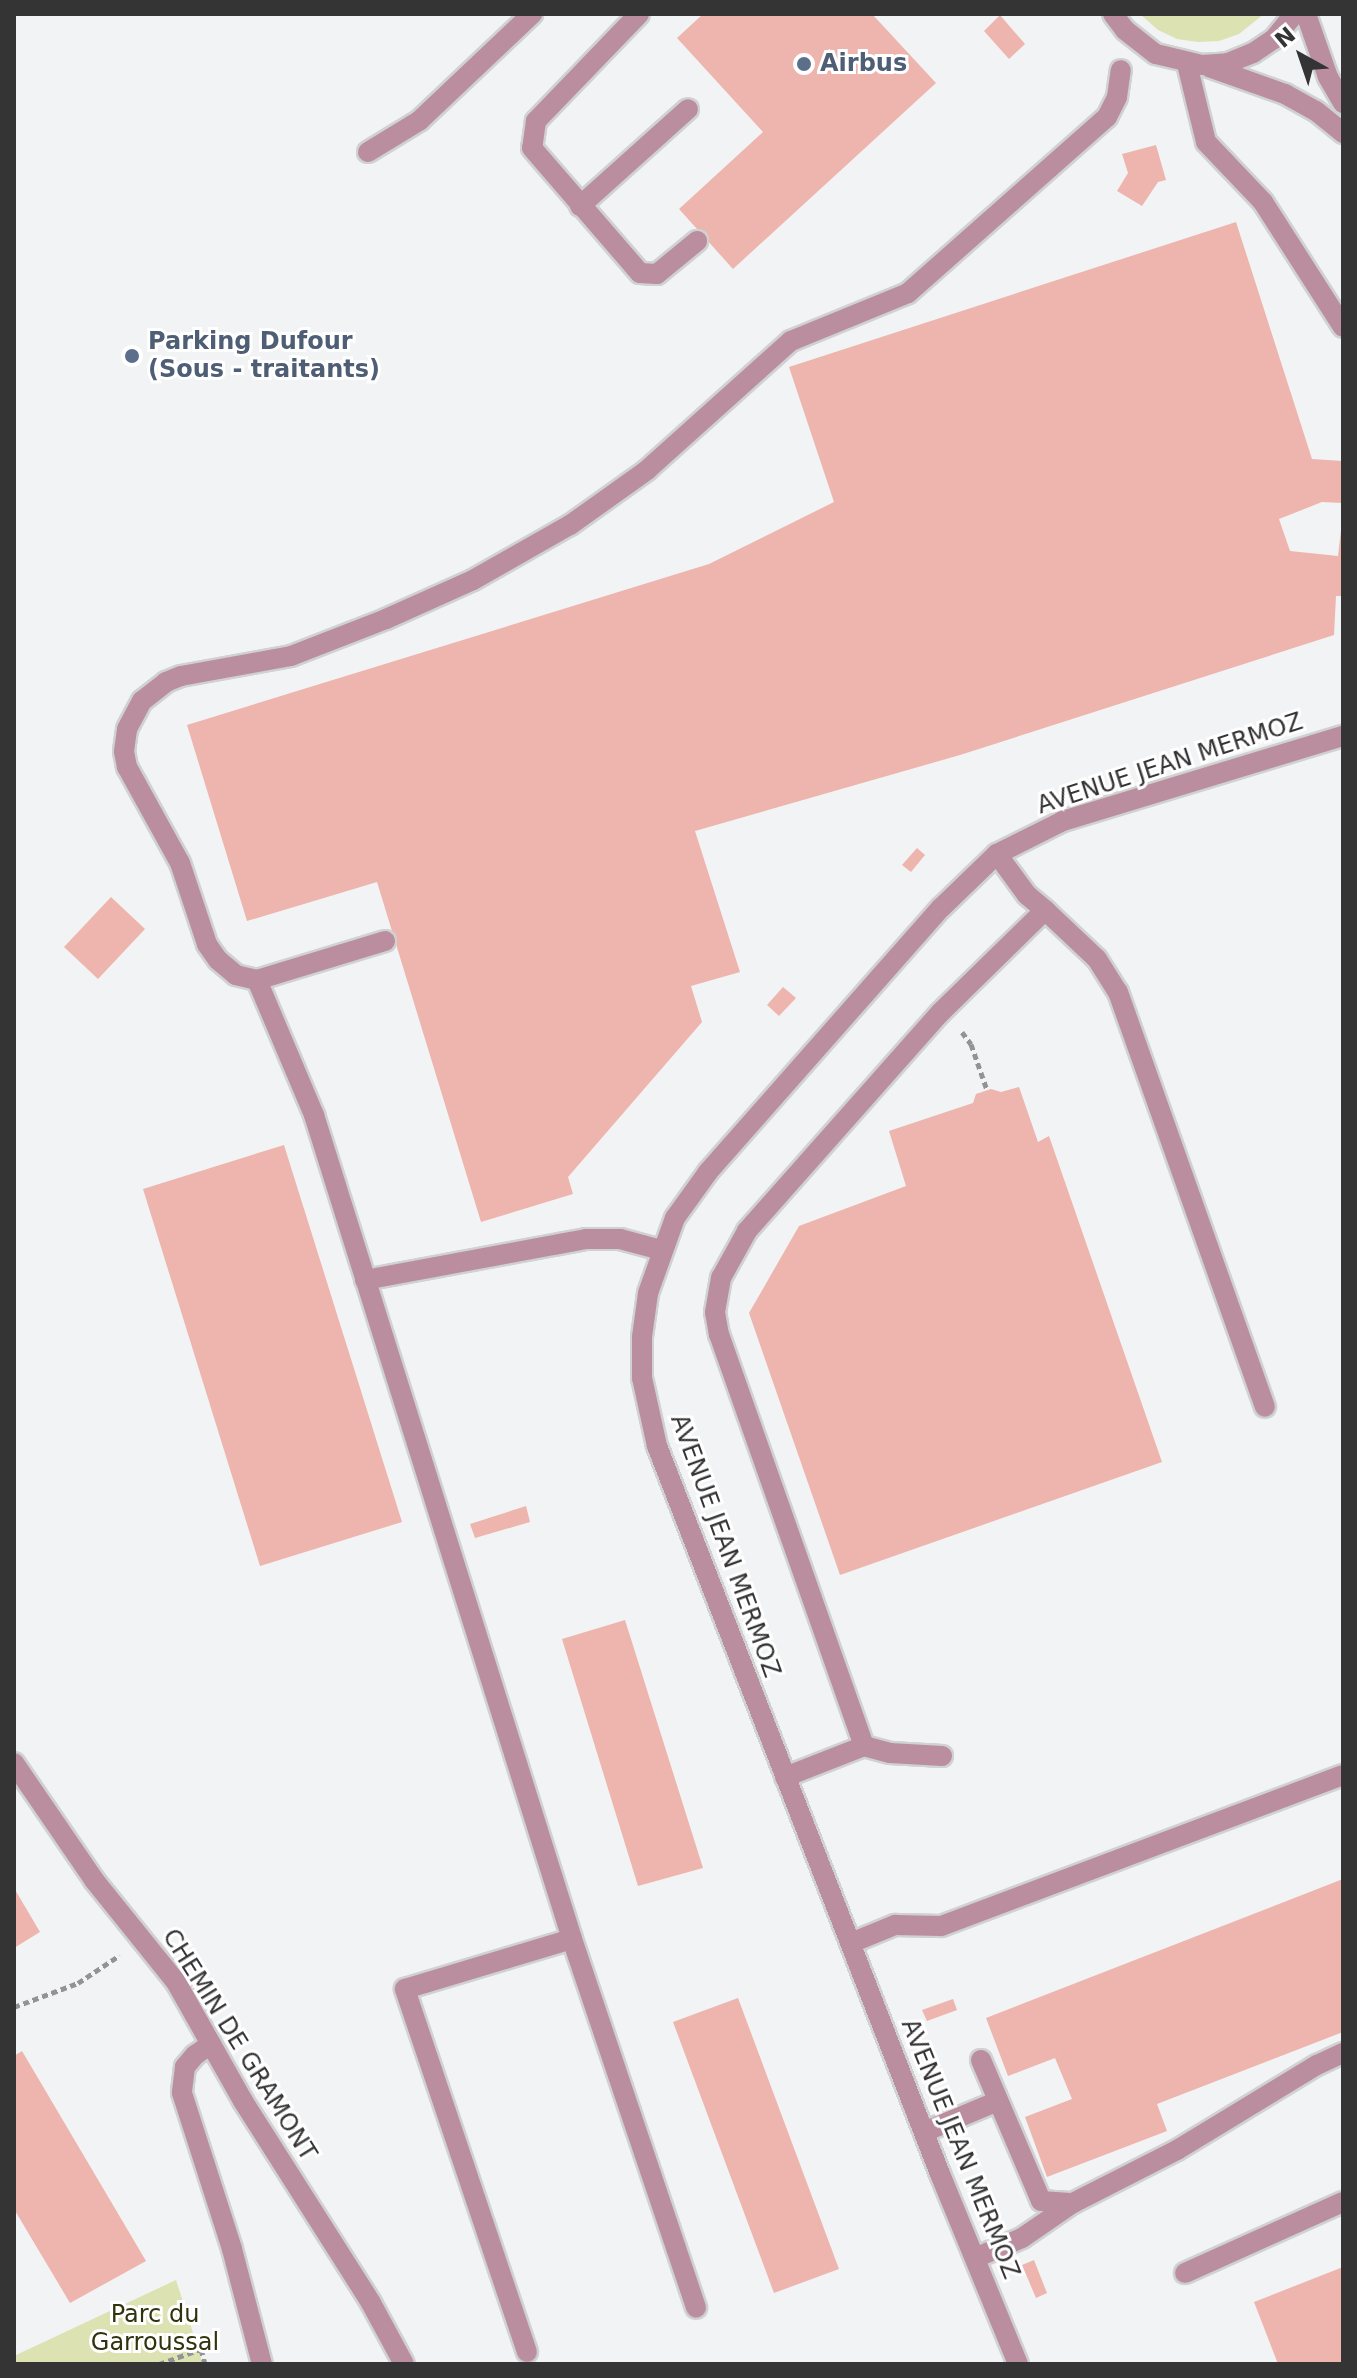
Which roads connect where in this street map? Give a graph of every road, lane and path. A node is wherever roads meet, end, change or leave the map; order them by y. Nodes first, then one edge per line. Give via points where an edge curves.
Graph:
1 (532, 14) edge
2 (639, 14) edge
3 (1113, 14) edge
4 (1294, 14) edge
5 (1306, 14) edge
6 (1194, 65) junction
7 (1121, 70) dead end
8 (1343, 103) edge
9 (688, 109) dead end
10 (1343, 133) edge
11 (368, 152) dead end
12 (580, 206) junction
13 (697, 241) dead end
14 (1343, 327) edge
15 (1343, 736) edge
16 (997, 854) junction
17 (1045, 910) junction
18 (385, 941) dead end
19 (257, 980) junction
20 (940, 1013) junction
21 (987, 1090) dead end
22 (661, 1250) junction
23 (365, 1280) junction
24 (1265, 1407) dead end
25 (864, 1746) junction
26 (942, 1756) dead end
27 (14, 1763) edge
28 (1343, 1775) edge
29 (785, 1777) junction
30 (142, 1937) junction
31 (572, 1939) junction
32 (851, 1943) junction
33 (14, 2007) edge
34 (211, 2044) junction
35 (1343, 2053) edge
36 (981, 2060) dead end
37 (998, 2101) junction
38 (924, 2132) junction
39 (1343, 2202) edge
40 (1073, 2203) junction
41 (975, 2258) junction
42 (1185, 2273) dead end
43 (696, 2308) dead end
44 (527, 2352) dead end
45 (159, 2364) edge
46 (205, 2364) edge
47 (262, 2364) edge
48 (404, 2364) edge
49 (1018, 2364) edge

1 - 11 street via 419,121
2 - 12 street via 536,121 532,148
3 - 6 street via 1142,46
4 - 6 street via 1274,39 1253,53 1228,63
5 - 8 street
6 - 10 street via 1285,94
6 - 14 street via 1206,142 1263,202
7 - 19 street via 1107,117 908,293 791,341 647,470 570,525 473,580 386,619 291,656 181,676 142,701 127,729 127,767 180,863 211,953 236,975
9 - 12 street
12 - 13 street via 640,273 657,274
15 - 16 street, AVENUE JEAN MERMOZ via 1063,821
16 - 17 street
16 - 22 street, AVENUE JEAN MERMOZ via 941,908 708,1172 675,1218
17 - 20 street
17 - 24 street via 1097,959 1118,992
18 - 19 street
19 - 23 street via 314,1115
20 - 21 path via 971,1044
20 - 25 street via 747,1231 728,1261 717,1295 719,1335
22 - 23 street via 620,1239 586,1239
22 - 29 street, AVENUE JEAN MERMOZ via 642,1337 650,1424
23 - 31 street
25 - 26 street
25 - 29 street
27 - 30 street, CHEMIN DE GRAMONT via 94,1880
28 - 32 street via 941,1926 895,1925
29 - 32 street, AVENUE JEAN MERMOZ
30 - 33 path via 99,1971
30 - 34 street, CHEMIN DE GRAMONT via 176,1982
31 - 43 street
31 - 44 street via 405,1989
32 - 38 street, AVENUE JEAN MERMOZ
34 - 47 street via 189,2060 182,2093
34 - 48 street, CHEMIN DE GRAMONT
35 - 40 street via 1177,2150
36 - 37 street
37 - 38 street
37 - 40 street via 1041,2201
38 - 41 street, AVENUE JEAN MERMOZ
39 - 42 street
40 - 41 street via 1022,2238
41 - 49 street, AVENUE JEAN MERMOZ
45 - 46 path via 201,2349

